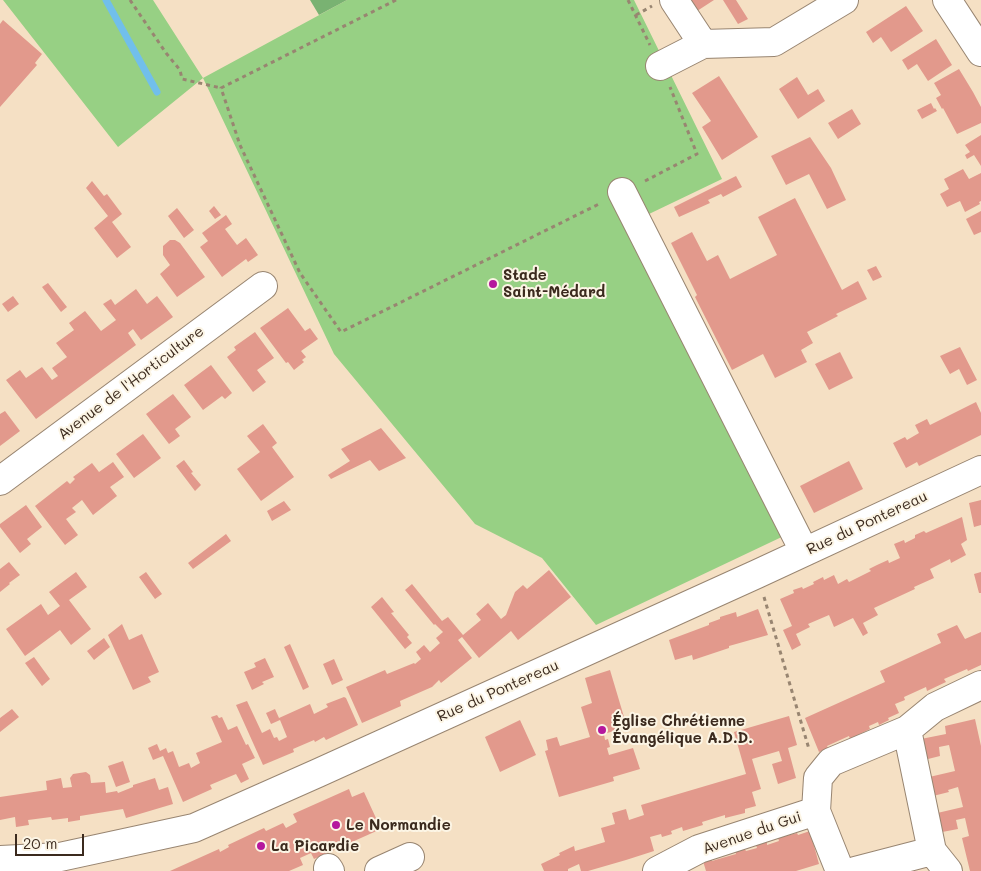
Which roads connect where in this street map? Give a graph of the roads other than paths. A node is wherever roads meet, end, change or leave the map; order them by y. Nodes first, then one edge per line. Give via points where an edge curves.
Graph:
1 (674, 0) edge
2 (844, 0) edge
3 (947, 0) edge
4 (703, 44) junction
5 (981, 52) edge
6 (660, 66) dead end
7 (622, 192) road end
8 (263, 286) dead end
9 (981, 470) edge
10 (0, 481) edge
11 (804, 551) junction
12 (981, 685) edge
13 (907, 730) junction
14 (816, 811) junction
15 (410, 857) dead end
16 (0, 860) edge
17 (940, 861) edge
18 (35, 865) edge
19 (379, 871) edge
20 (657, 871) edge
21 (840, 871) edge
22 (855, 871) edge

1 - 4 street
2 - 4 street via 774,42
3 - 5 street
4 - 6 street
7 - 11 street
8 - 10 street, Avenue de l'Horticulture
9 - 11 street, Rue du Pontereau
11 - 18 street, Rue du Pontereau via 194,828
12 - 13 street via 935,707
13 - 14 street via 831,762 818,778
13 - 17 street
14 - 20 street, Avenue du Gui via 699,849
14 - 21 street, Avenue du Gui
15 - 19 street
16 - 18 street, Rue du Pontereau
17 - 22 street

